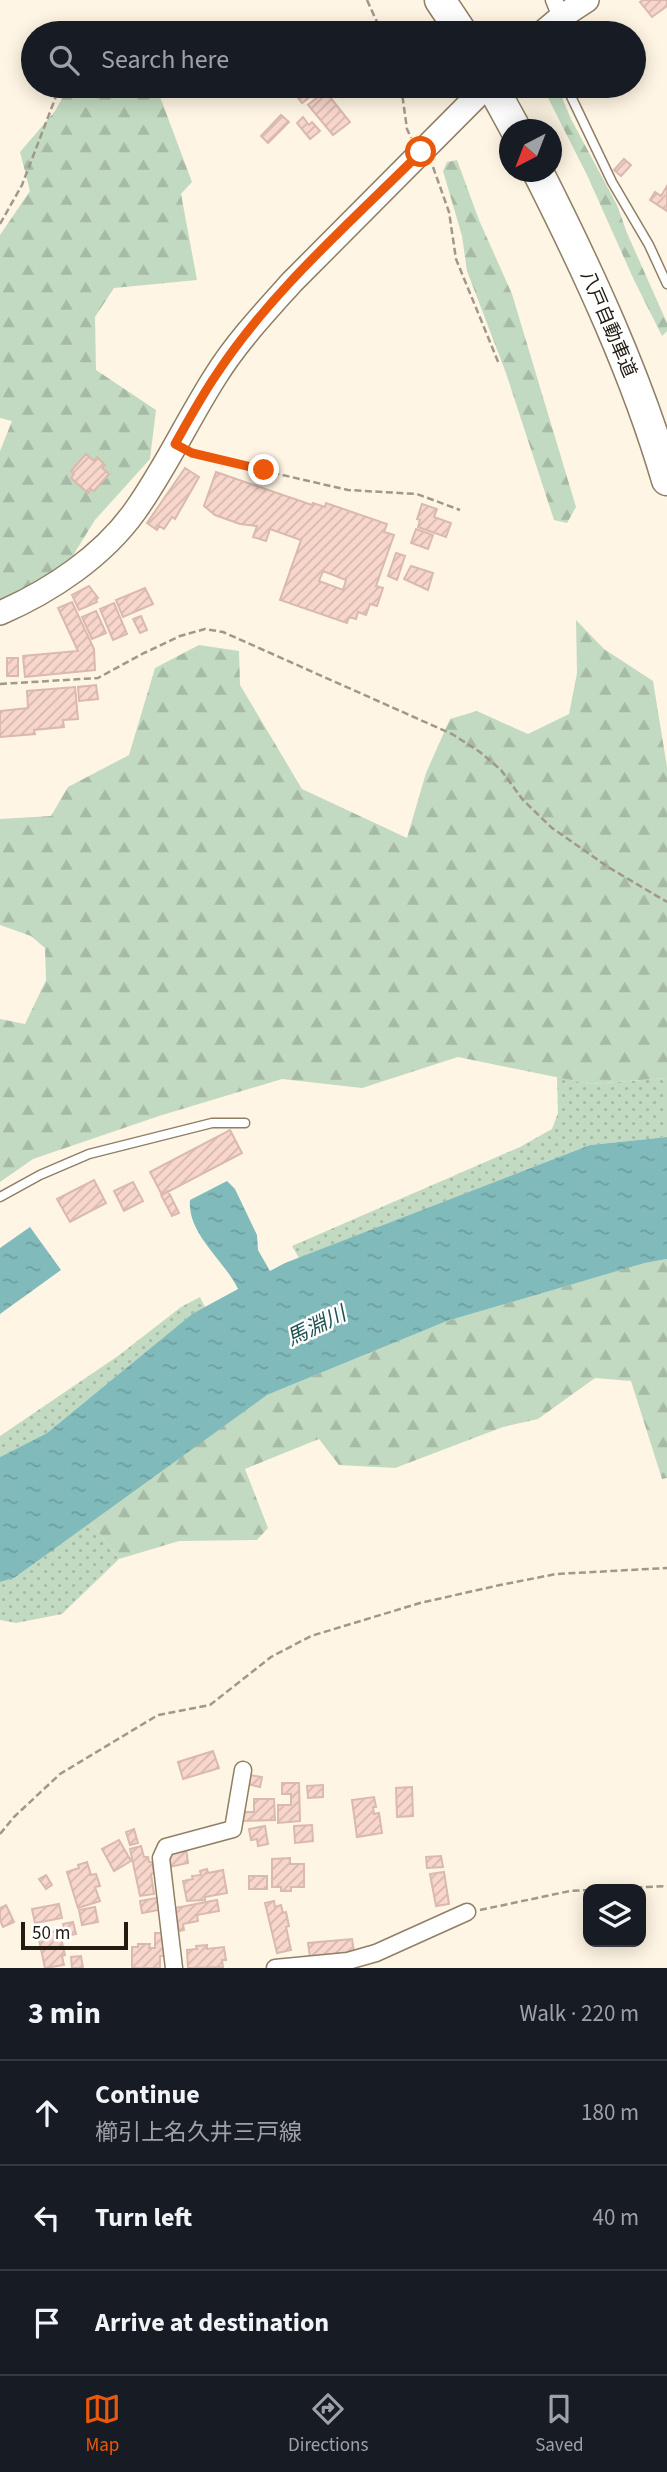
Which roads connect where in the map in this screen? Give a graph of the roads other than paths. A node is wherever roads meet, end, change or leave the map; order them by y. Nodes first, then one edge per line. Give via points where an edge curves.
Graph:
1 (440, 0) edge
2 (456, 0) edge
3 (587, 0) edge
4 (557, 8) edge
5 (454, 21) edge
6 (469, 21) edge
7 (477, 98) edge
8 (497, 98) edge
9 (514, 98) edge
10 (572, 98) edge
11 (510, 119) edge
12 (525, 119) edge
13 (543, 182) edge
14 (557, 182) edge
15 (667, 284) edge
16 (667, 442) edge
17 (667, 480) edge
18 (0, 613) edge
19 (245, 1123) dead end
20 (0, 1197) edge
21 (243, 1770) dead end
22 (467, 1912) road end
23 (348, 1965) edge
24 (174, 1968) edge
25 (275, 1968) edge

1 - 5 highway
2 - 6 highway
3 - 4 main road
7 - 18 main road via 263,314 216,374 115,536 70,574
8 - 11 highway
9 - 12 highway
10 - 15 lane
13 - 17 highway, 八戸自動車道 via 625,360
14 - 16 highway, 八戸自動車道 via 609,292
19 - 20 lane via 212,1123 89,1154
21 - 24 street via 233,1829 166,1847 161,1858
22 - 23 street
23 - 25 street

